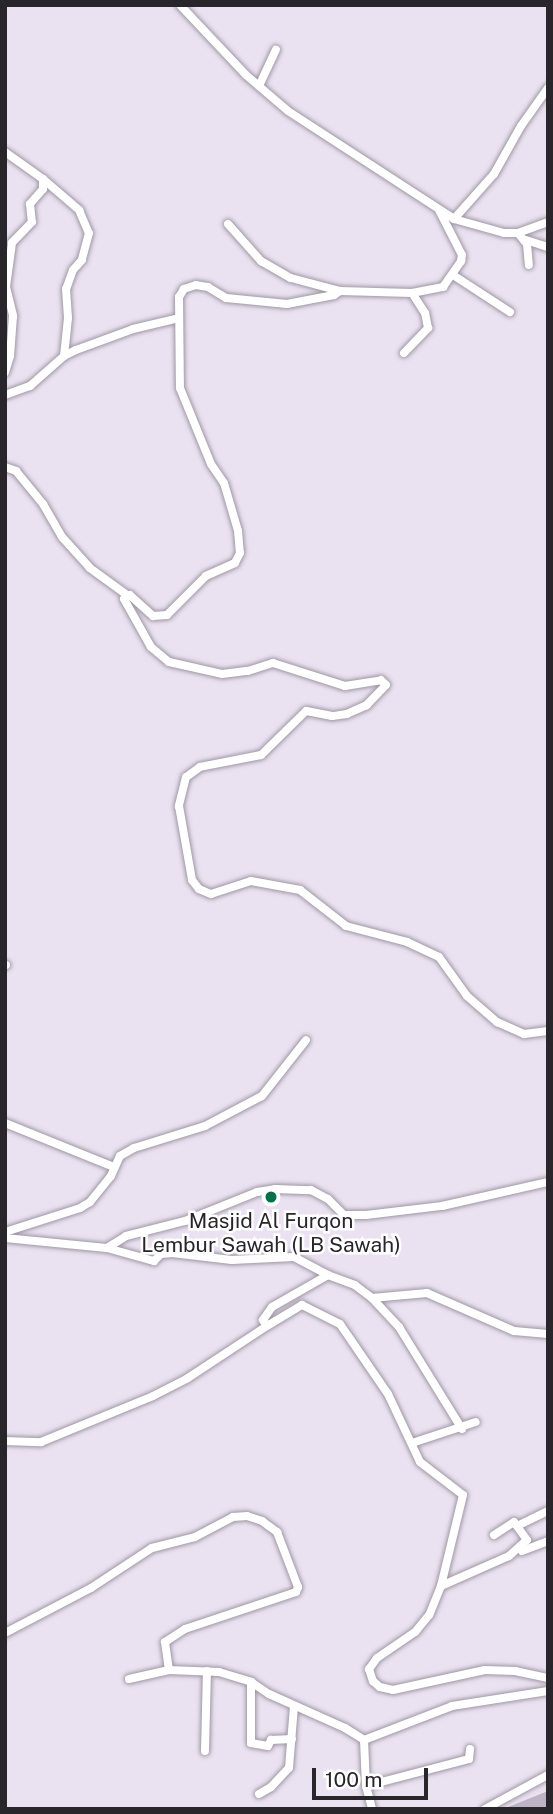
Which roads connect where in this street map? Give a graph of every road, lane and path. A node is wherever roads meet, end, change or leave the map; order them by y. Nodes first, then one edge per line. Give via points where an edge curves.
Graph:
1 (181, 5) edge
2 (276, 50) dead end
3 (259, 86) junction
4 (548, 88) edge
5 (5, 152) edge
6 (43, 179) junction
7 (438, 207) junction
8 (454, 219) junction
9 (548, 222) edge
10 (228, 224) dead end
11 (517, 233) junction
12 (526, 240) junction
13 (548, 247) edge
14 (8, 256) edge
15 (529, 265) dead end
16 (453, 275) junction
17 (340, 291) junction
18 (412, 293) junction
19 (510, 312) dead end
20 (179, 318) junction
21 (404, 353) dead end
22 (64, 356) junction
23 (5, 372) edge
24 (5, 395) edge
25 (5, 467) edge
26 (127, 595) junction
27 (548, 1031) edge
28 (306, 1040) dead end
29 (5, 1123) edge
30 (114, 1167) junction
31 (548, 1182) edge
32 (5, 1232) edge
33 (5, 1238) edge
34 (107, 1248) junction
35 (328, 1275) junction
36 (372, 1298) junction
37 (267, 1326) junction
38 (548, 1334) edge
39 (475, 1422) dead end
40 (462, 1429) junction
41 (5, 1441) edge
42 (412, 1443) junction
43 (548, 1511) edge
44 (517, 1525) junction
45 (494, 1535) dead end
46 (548, 1541) edge
47 (509, 1556) junction
48 (440, 1586) junction
49 (5, 1633) edge
50 (169, 1670) junction
51 (206, 1671) junction
52 (548, 1678) edge
53 (129, 1679) dead end
54 (251, 1682) junction
55 (548, 1691) edge
56 (294, 1706) junction
57 (292, 1739) junction
58 (364, 1740) junction
59 (470, 1749) dead end
60 (205, 1751) dead end
61 (548, 1775) edge
62 (366, 1786) junction
63 (259, 1794) dead end
64 (372, 1809) edge
65 (485, 1809) edge

1 - 3 street
2 - 3 street
3 - 7 street via 288,111
4 - 8 street via 494,174
5 - 6 street
6 - 14 street via 42,192 29,206 32,221 15,238
6 - 22 street via 79,210 89,233 85,253 66,289
7 - 8 street
7 - 16 street via 462,255
8 - 11 street via 491,232
9 - 11 street
10 - 17 street via 261,261 291,278
11 - 12 street
12 - 13 street
12 - 15 street
14 - 23 street via 6,287 13,316
16 - 18 street via 443,287
16 - 19 street
17 - 18 street
17 - 20 street via 286,304 226,298 196,285 180,292
18 - 21 street via 425,313 428,328
20 - 22 street via 133,329
20 - 26 street via 180,388 211,464 224,483 240,553 235,563 206,576 167,615 153,616
22 - 24 street via 30,386
25 - 26 street via 16,471 90,568
26 - 27 street via 124,598 151,647 169,662 222,674 273,663 345,686 381,680 386,685 367,705 347,714 306,712 261,755 200,767 186,777 179,806 192,880 199,889 216,894 255,881 300,890 346,926 407,942 439,957 467,996 497,1022 524,1034
28 - 30 street via 262,1096 205,1126 134,1149 120,1156
29 - 30 street
30 - 32 street via 90,1202 80,1208
31 - 34 street via 442,1206 366,1215 344,1215 311,1190 275,1189 126,1236
33 - 34 street
34 - 35 street via 154,1261 172,1253 232,1261 294,1257
35 - 36 street via 355,1285
35 - 37 street via 272,1307 263,1320
36 - 38 street via 427,1293 514,1331
36 - 40 street via 399,1327
37 - 41 street via 153,1396 41,1442
37 - 42 street via 302,1305 340,1324 388,1394
39 - 40 street
40 - 42 street
42 - 48 street via 420,1462 463,1495
43 - 44 street
44 - 45 street via 514,1522
44 - 47 street via 527,1541
46 - 47 street
47 - 48 street
48 - 52 street via 429,1615 415,1632 373,1663 371,1676 380,1687 400,1689 485,1670
49 - 50 street via 91,1588 152,1548 195,1537 233,1517 247,1516 277,1532 297,1590 211,1618 168,1640 164,1645
50 - 51 street
50 - 53 street
51 - 54 street
51 - 60 street
54 - 56 street
54 - 57 street via 249,1741 267,1746 271,1740
55 - 58 street via 452,1706
56 - 57 street
56 - 58 street
57 - 63 street via 289,1768
58 - 62 street
59 - 62 street via 469,1759
61 - 65 street
62 - 64 street

